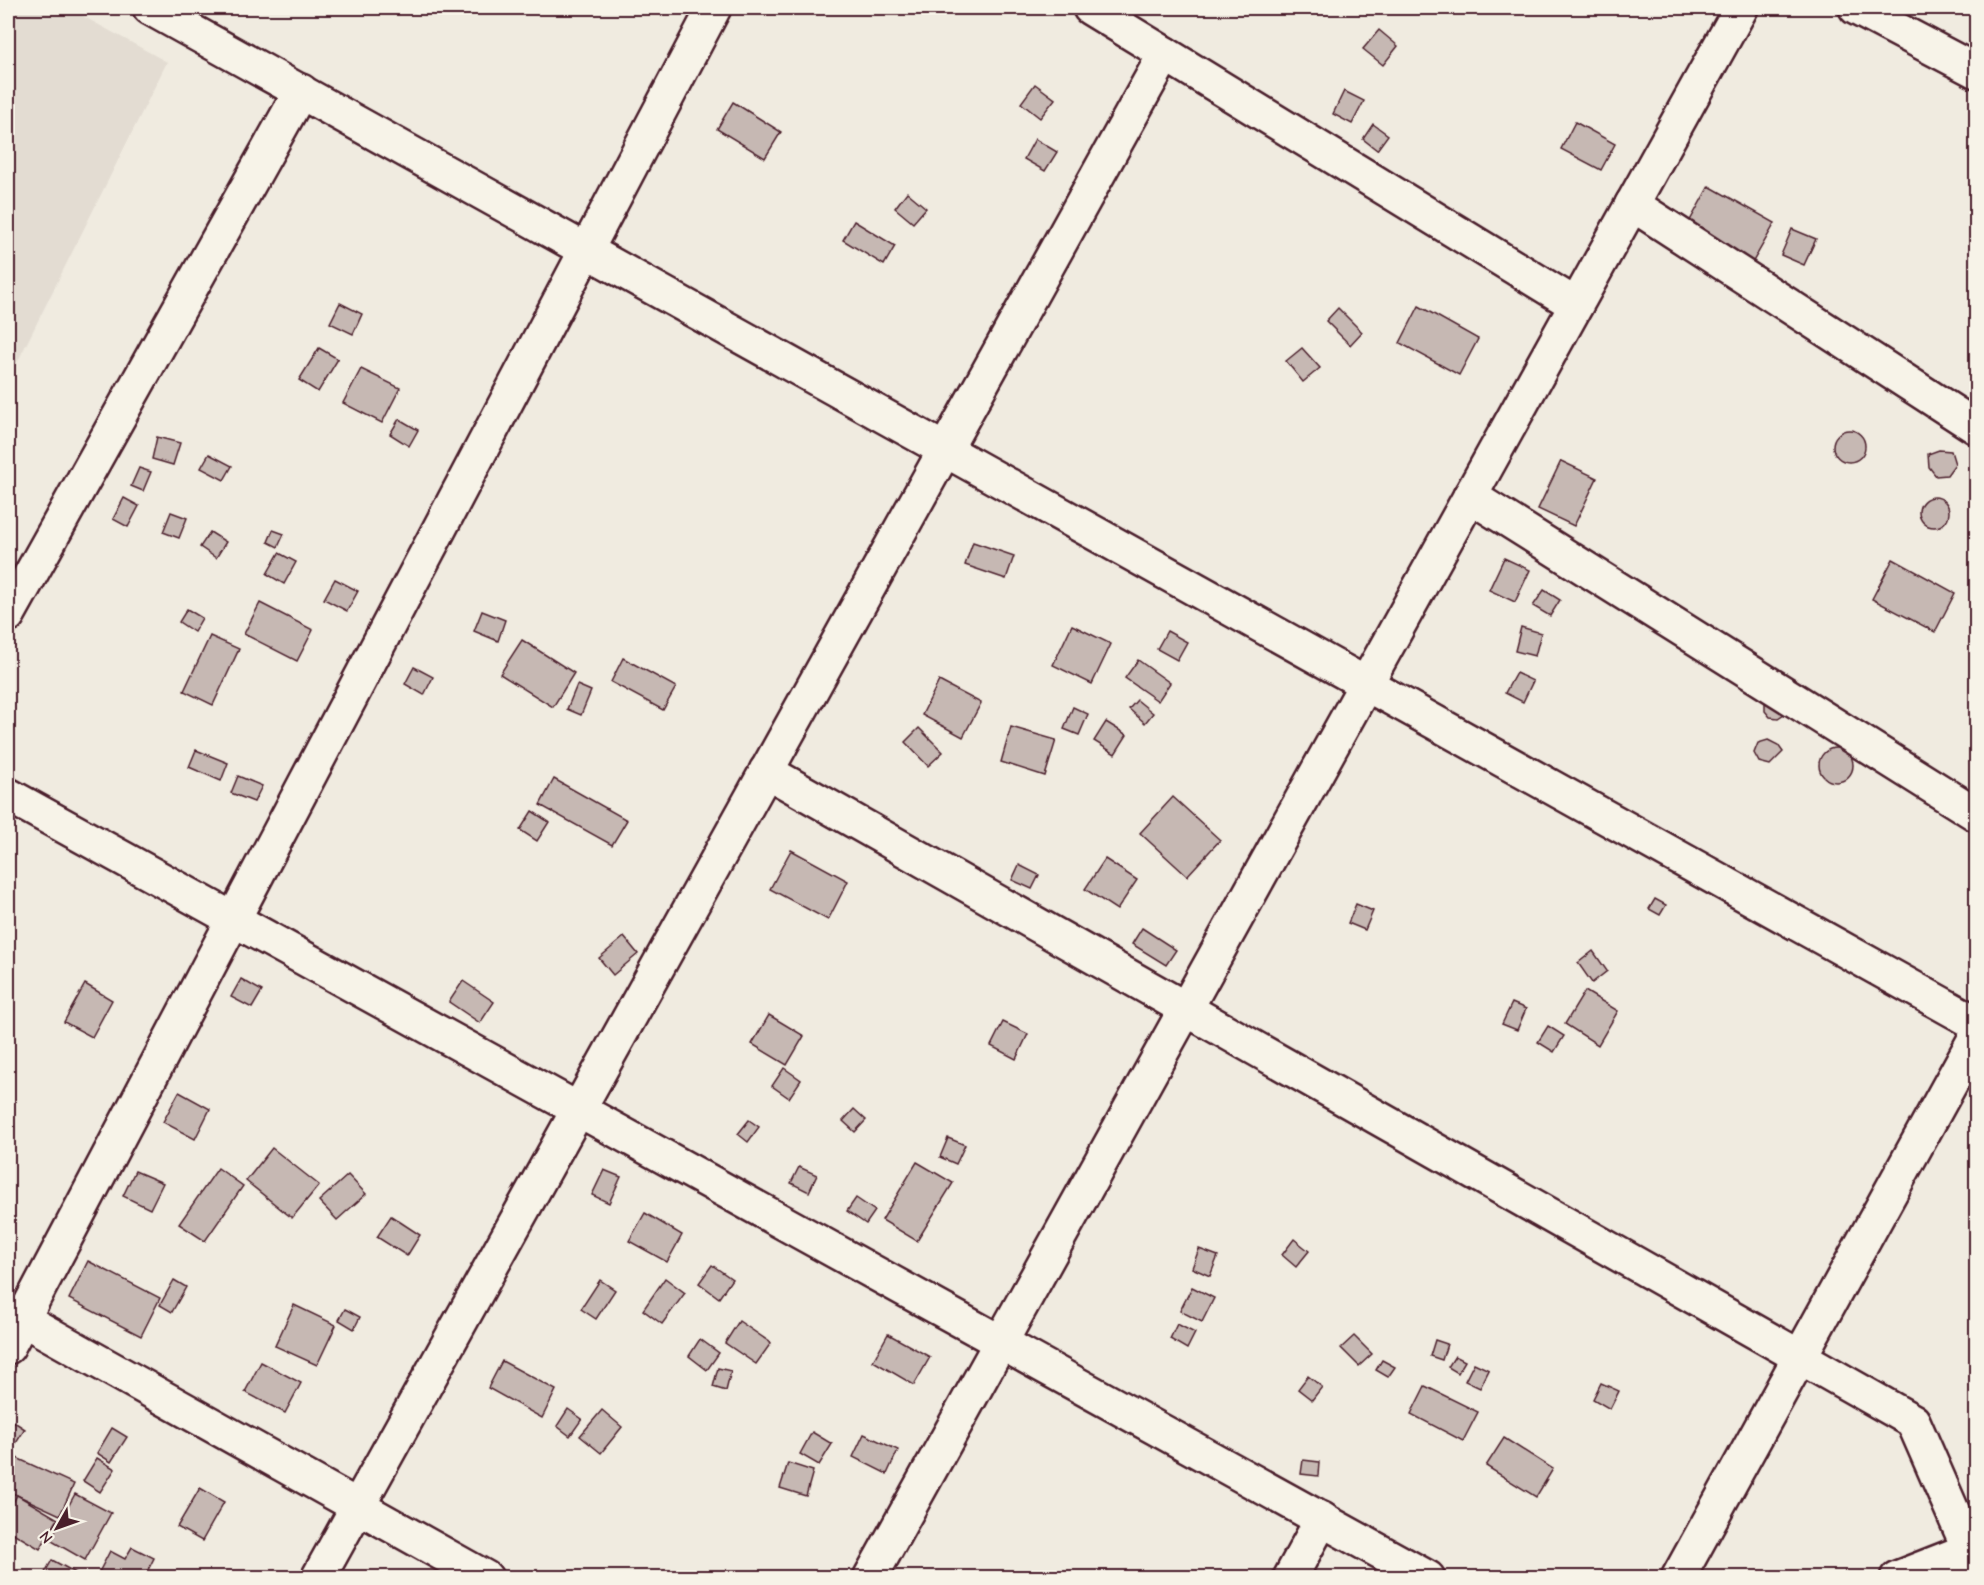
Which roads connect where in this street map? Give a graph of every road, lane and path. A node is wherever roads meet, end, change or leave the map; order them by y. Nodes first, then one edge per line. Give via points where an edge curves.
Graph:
1 (150, 8) edge
2 (714, 8) edge
3 (1090, 8) edge
4 (1741, 8) edge
5 (1856, 8) edge
6 (1165, 54) junction
7 (1977, 71) edge
8 (301, 91) junction
9 (1632, 204) junction
10 (586, 250) junction
11 (1576, 305) junction
12 (1977, 427) edge
13 (945, 450) junction
14 (1470, 496) junction
15 (8, 615) edge
16 (1366, 684) junction
17 (766, 771) junction
18 (8, 795) edge
19 (1977, 814) edge
20 (233, 920) junction
21 (1185, 1009) junction
22 (1977, 1023) edge
23 (1977, 1037) edge
24 (578, 1109) junction
25 (12, 1326) edge
26 (1001, 1342) junction
27 (1800, 1357) junction
28 (357, 1506) junction
29 (1322, 1519) junction
30 (1974, 1554) edge
31 (318, 1578) edge
32 (486, 1578) edge
33 (870, 1578) edge
34 (1290, 1578) edge
35 (1428, 1578) edge
36 (1678, 1578) edge
37 (1897, 1578) edge

1 - 8 street
2 - 10 street
3 - 6 street
4 - 9 street
5 - 7 street
6 - 11 street
6 - 13 street
8 - 10 street
8 - 15 street
9 - 11 street
9 - 12 street
10 - 13 street
10 - 20 street
11 - 14 street
13 - 16 street
13 - 17 street
14 - 16 street
14 - 19 street
16 - 21 street
16 - 22 street
17 - 21 street
17 - 24 street
18 - 20 street
20 - 24 street
20 - 25 street
21 - 26 street
21 - 27 street
23 - 27 street
24 - 26 street
24 - 28 street
25 - 28 street
26 - 29 street
26 - 33 street
27 - 30 street via 1913,1421
27 - 36 street
28 - 31 street
28 - 32 street
29 - 34 street
29 - 35 street
30 - 37 street

